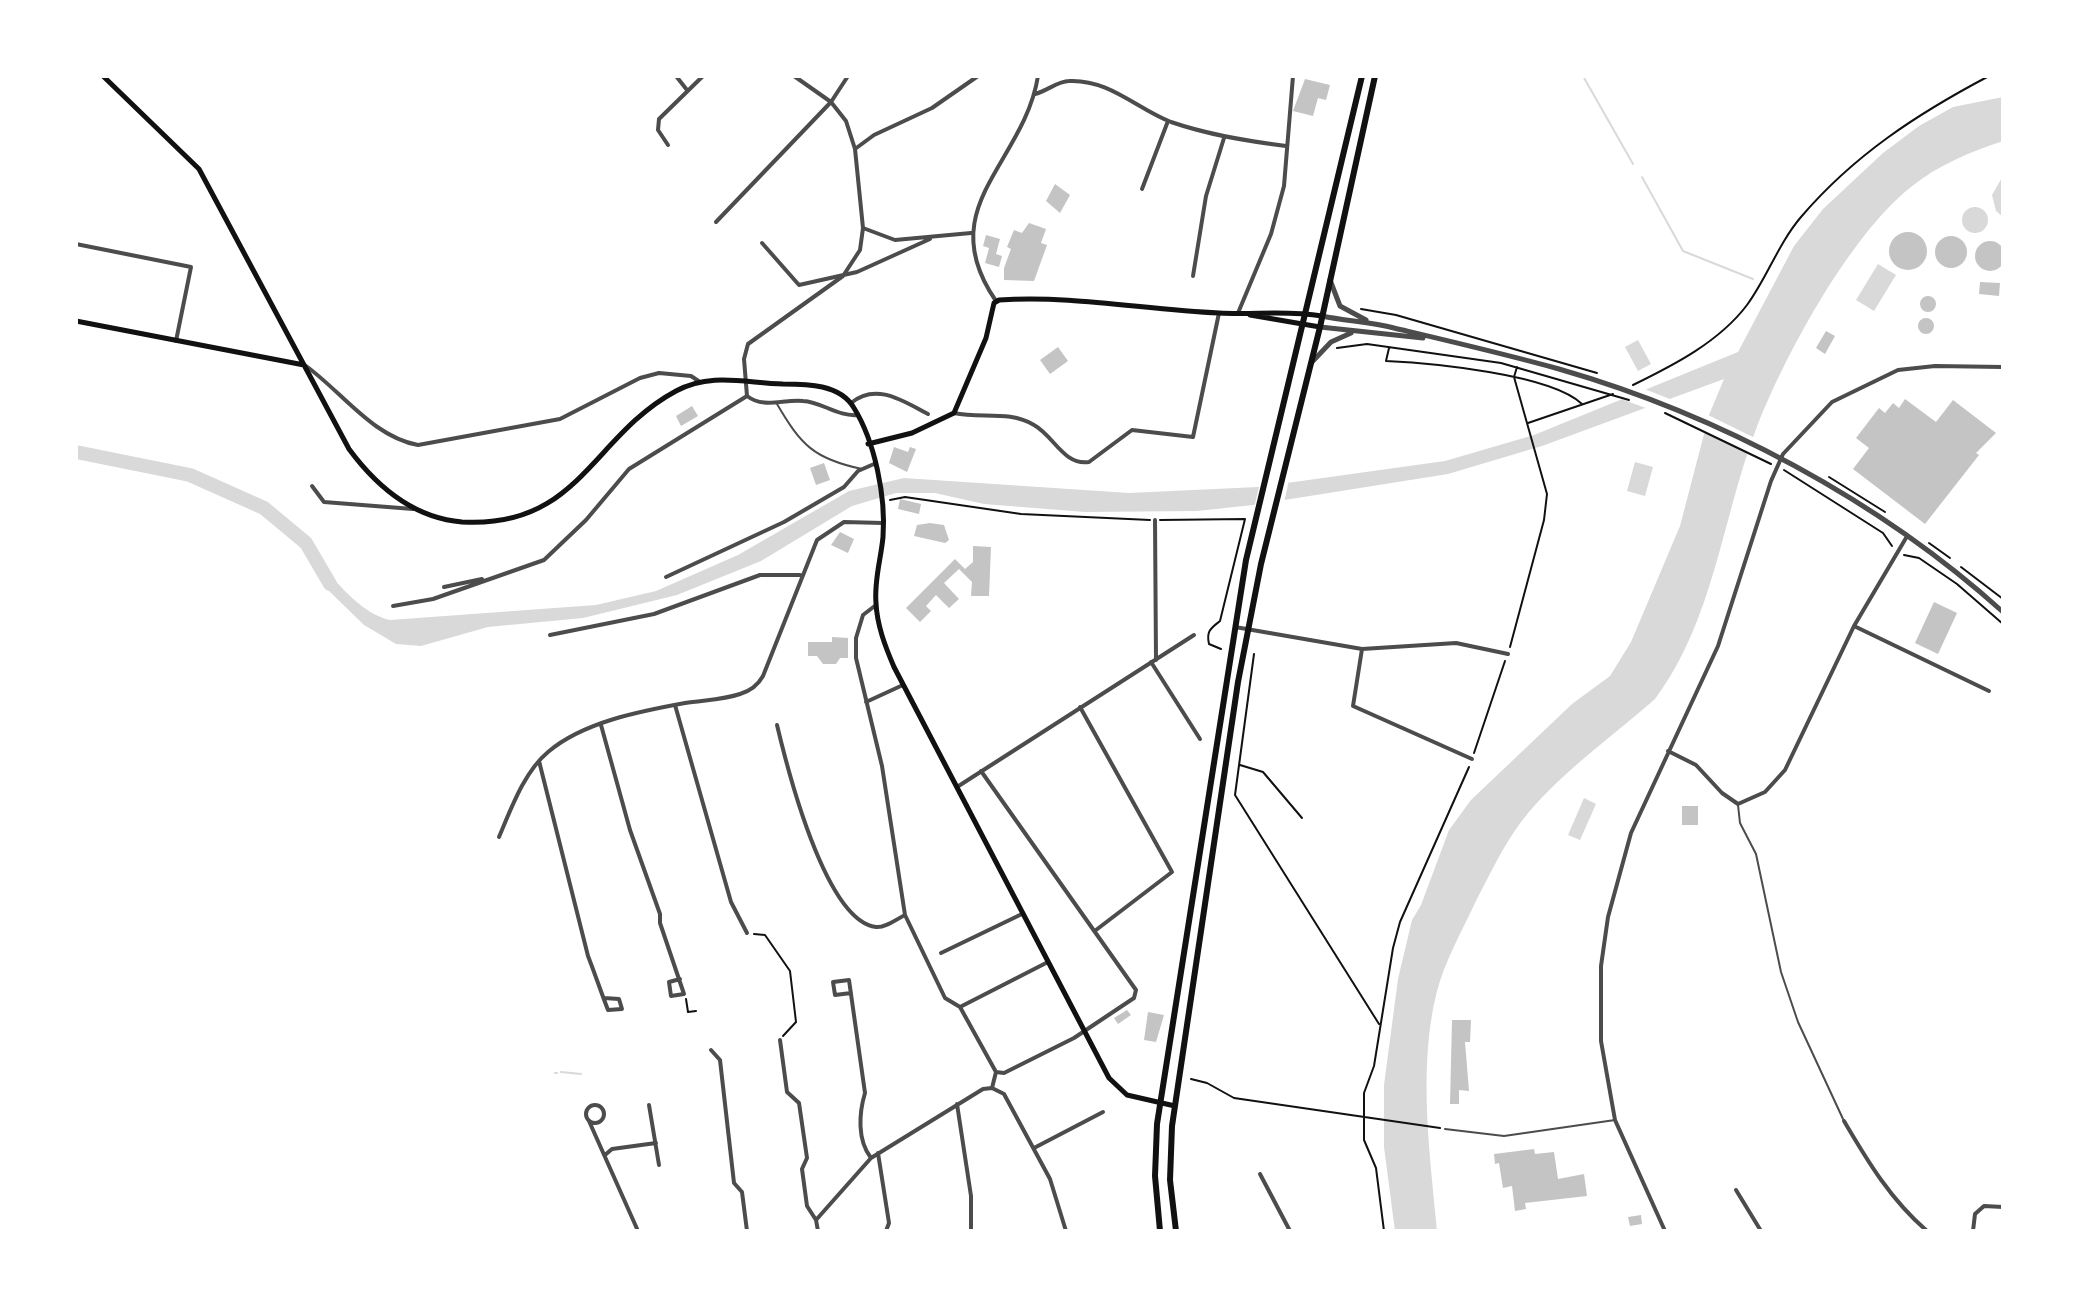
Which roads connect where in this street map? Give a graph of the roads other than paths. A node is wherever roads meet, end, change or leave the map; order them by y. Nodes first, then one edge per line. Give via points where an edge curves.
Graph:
1 (103, 76) edge
2 (676, 76) edge
3 (703, 76) edge
4 (794, 76) edge
5 (848, 76) edge
6 (978, 76) edge
7 (1038, 76) edge
8 (1293, 76) edge
9 (1362, 76) edge
10 (1375, 76) edge
11 (688, 90) junction
12 (1035, 94) junction
13 (831, 102) junction
14 (1168, 121) junction
15 (1224, 138) junction
16 (668, 145) dead end
17 (1286, 146) junction
18 (855, 149) junction
19 (1142, 189) dead end
20 (716, 222) dead end
21 (863, 228) junction
22 (971, 233) junction
23 (930, 239) junction
24 (762, 243) dead end
25 (76, 244) edge
26 (843, 276) junction
27 (1193, 276) dead end
28 (1330, 280) junction
29 (996, 301) junction
30 (1219, 313) junction
31 (1241, 313) junction
32 (1307, 313) junction
33 (1322, 316) junction
34 (76, 321) edge
35 (1304, 324) junction
36 (1378, 325) junction
37 (1320, 327) junction
38 (1354, 332) junction
39 (1428, 338) junction
40 (176, 341) junction
41 (1311, 363) junction
42 (304, 365) junction
43 (2003, 367) edge
44 (746, 381) junction
45 (700, 382) junction
46 (747, 396) junction
47 (776, 403) junction
48 (851, 403) junction
49 (954, 413) junction
50 (928, 414) dead end
51 (858, 415) junction
52 (868, 444) junction
53 (874, 464) junction
54 (862, 469) junction
55 (312, 486) dead end
56 (414, 509) junction
57 (1155, 520) road end
58 (883, 523) junction
59 (1906, 538) junction
60 (800, 575) junction
61 (666, 577) dead end
62 (489, 578) junction
63 (444, 587) dead end
64 (876, 605) junction
65 (393, 606) dead end
66 (2003, 612) edge
67 (1854, 626) junction
68 (1235, 627) junction
69 (1249, 630) junction
70 (550, 635) dead end
71 (1194, 635) dead end
72 (1362, 649) junction
73 (1508, 654) road end
74 (1154, 661) junction
75 (903, 685) junction
76 (1989, 691) dead end
77 (866, 702) junction
78 (675, 705) junction
79 (1080, 707) junction
80 (601, 725) junction
81 (777, 725) dead end
82 (1200, 739) dead end
83 (1668, 751) junction
84 (1472, 759) road end
85 (539, 761) junction
86 (981, 771) junction
87 (957, 787) junction
88 (1738, 804) junction
89 (499, 837) dead end
90 (1022, 914) junction
91 (905, 915) junction
92 (1096, 930) junction
93 (747, 933) road end
94 (941, 953) dead end
95 (1048, 962) junction
96 (680, 979) junction
97 (851, 993) junction
98 (604, 998) junction
99 (960, 1007) junction
100 (1083, 1032) junction
101 (780, 1040) road end
102 (711, 1050) dead end
103 (996, 1072) junction
104 (992, 1088) junction
105 (957, 1104) junction
106 (1160, 1104) junction
107 (649, 1105) dead end
108 (1175, 1106) junction
109 (1103, 1112) dead end
110 (1615, 1120) junction
111 (589, 1121) junction
112 (1844, 1121) joint
113 (1445, 1129) dead end
114 (656, 1143) junction
115 (1034, 1148) junction
116 (878, 1153) junction
117 (605, 1155) junction
118 (871, 1158) junction
119 (659, 1165) dead end
120 (1260, 1174) dead end
121 (1736, 1190) dead end
122 (2003, 1207) edge
123 (816, 1220) junction
124 (638, 1231) edge
125 (747, 1231) edge
126 (818, 1231) edge
127 (886, 1231) edge
128 (971, 1231) edge
129 (1066, 1231) edge
130 (1160, 1231) edge
131 (1176, 1231) edge
132 (1290, 1231) edge
133 (1665, 1231) edge
134 (1761, 1231) edge
135 (1927, 1231) edge
136 (1973, 1231) edge

1 - 42 main road via 199,169
2 - 11 street
3 - 11 street
4 - 13 street
5 - 13 street
6 - 18 street via 932,108
7 - 12 street
8 - 17 street
9 - 32 main road
10 - 28 main road
11 - 16 street via 659,119 658,130
12 - 14 street via 1063,82 1086,81 1116,91
12 - 22 street via 977,208
13 - 18 street via 846,121
13 - 20 street
14 - 15 street
14 - 19 street
15 - 17 street
15 - 27 street via 1206,196
17 - 31 street via 1284,186
18 - 21 street
21 - 23 street via 895,240
21 - 26 street via 860,250
22 - 23 street
22 - 29 street
23 - 26 street
24 - 26 street via 799,285
25 - 40 street via 191,267
26 - 44 street via 755,337 744,359
28 - 33 main road
28 - 36 street via 1340,306
29 - 30 main road via 1107,302
29 - 49 main road
30 - 31 main road
30 - 49 street via 1193,437 1132,430 1080,464 1038,426 1022,419
31 - 32 main road
31 - 35 main road
32 - 33 main road
32 - 35 main road
33 - 36 street
33 - 37 main road
34 - 40 main road
35 - 37 main road
35 - 68 main road
36 - 39 street
37 - 38 street
37 - 41 main road
38 - 39 street
38 - 41 street via 1331,342
39 - 59 street via 1520,358 1689,416 1804,472
40 - 42 main road
41 - 69 main road
42 - 45 street via 383,432 418,445 560,419 659,373
42 - 56 main road via 361,465
43 - 83 street via 1898,370 1832,402 1804,428 1783,454 1771,481 1722,635
44 - 45 main road
44 - 46 street
44 - 48 main road via 822,387
45 - 56 main road via 660,401 572,486 531,513 483,523 453,521
46 - 47 street
46 - 62 street via 629,469 553,553
47 - 51 street via 807,401
47 - 54 lane via 796,437 823,458
48 - 50 street via 874,392
48 - 51 main road
49 - 52 main road via 912,433
51 - 52 main road
52 - 53 main road
53 - 54 street
53 - 58 main road via 885,501
54 - 61 street via 844,487 784,522
55 - 56 street via 324,502
57 - 74 street
58 - 60 street via 833,526 817,540
58 - 64 main road
59 - 66 street
59 - 67 street
60 - 70 street via 760,575 654,614
60 - 78 street via 755,686 740,694
62 - 63 street
62 - 65 street via 433,599
64 - 75 main road
64 - 77 street via 863,615 857,631 856,658
67 - 76 street
67 - 88 street via 1785,770 1765,792
68 - 69 street
68 - 106 main road
69 - 72 street
69 - 108 main road
71 - 74 street
72 - 73 street via 1456,643
72 - 84 street via 1353,706
74 - 79 street
74 - 82 street
75 - 77 street
75 - 87 main road
77 - 91 street via 882,766
78 - 80 street
78 - 93 street via 731,902
79 - 86 street
79 - 92 street via 1172,872
80 - 85 street via 562,741
80 - 96 street
81 - 91 street via 805,828 836,890 870,925 882,926
83 - 88 street via 1696,765
83 - 110 street via 1631,833 1608,917 1601,966 1601,1041
85 - 89 street
85 - 98 street via 582,934
86 - 87 street
86 - 92 street
87 - 90 main road
88 - 112 lane via 1740,823 1756,854 1781,972
90 - 94 street
90 - 95 main road
91 - 99 street via 945,998
92 - 100 street via 1136,994
95 - 99 street
95 - 100 main road
96 - 96 street via 684,994 671,996 669,982
97 - 97 street via 849,980 833,982 835,995
97 - 118 street via 865,1093 860,1111 863,1145
98 - 98 street via 608,1010 622,1009 619,999
99 - 103 street
100 - 103 street via 1004,1073
100 - 106 main road via 1118,1087 1127,1095
101 - 123 street via 787,1092 799,1103 807,1206
102 - 125 street via 720,1060 734,1183 742,1192
103 - 104 street
104 - 105 street
104 - 115 street via 1004,1094
105 - 116 street
105 - 128 street
106 - 108 main road
106 - 130 main road via 1155,1176
107 - 114 street
108 - 131 main road via 1170,1180
109 - 115 street
110 - 113 lane via 1504,1136
110 - 133 street
111 - 111 street via 590,1106 600,1107 601,1120
111 - 117 street
112 - 135 street via 1875,1173
114 - 117 street via 612,1149
114 - 119 street
115 - 129 street
116 - 118 street
116 - 127 street
117 - 124 street
118 - 123 street
120 - 132 street
121 - 134 street
122 - 136 street via 1984,1206 1975,1214
123 - 126 street

